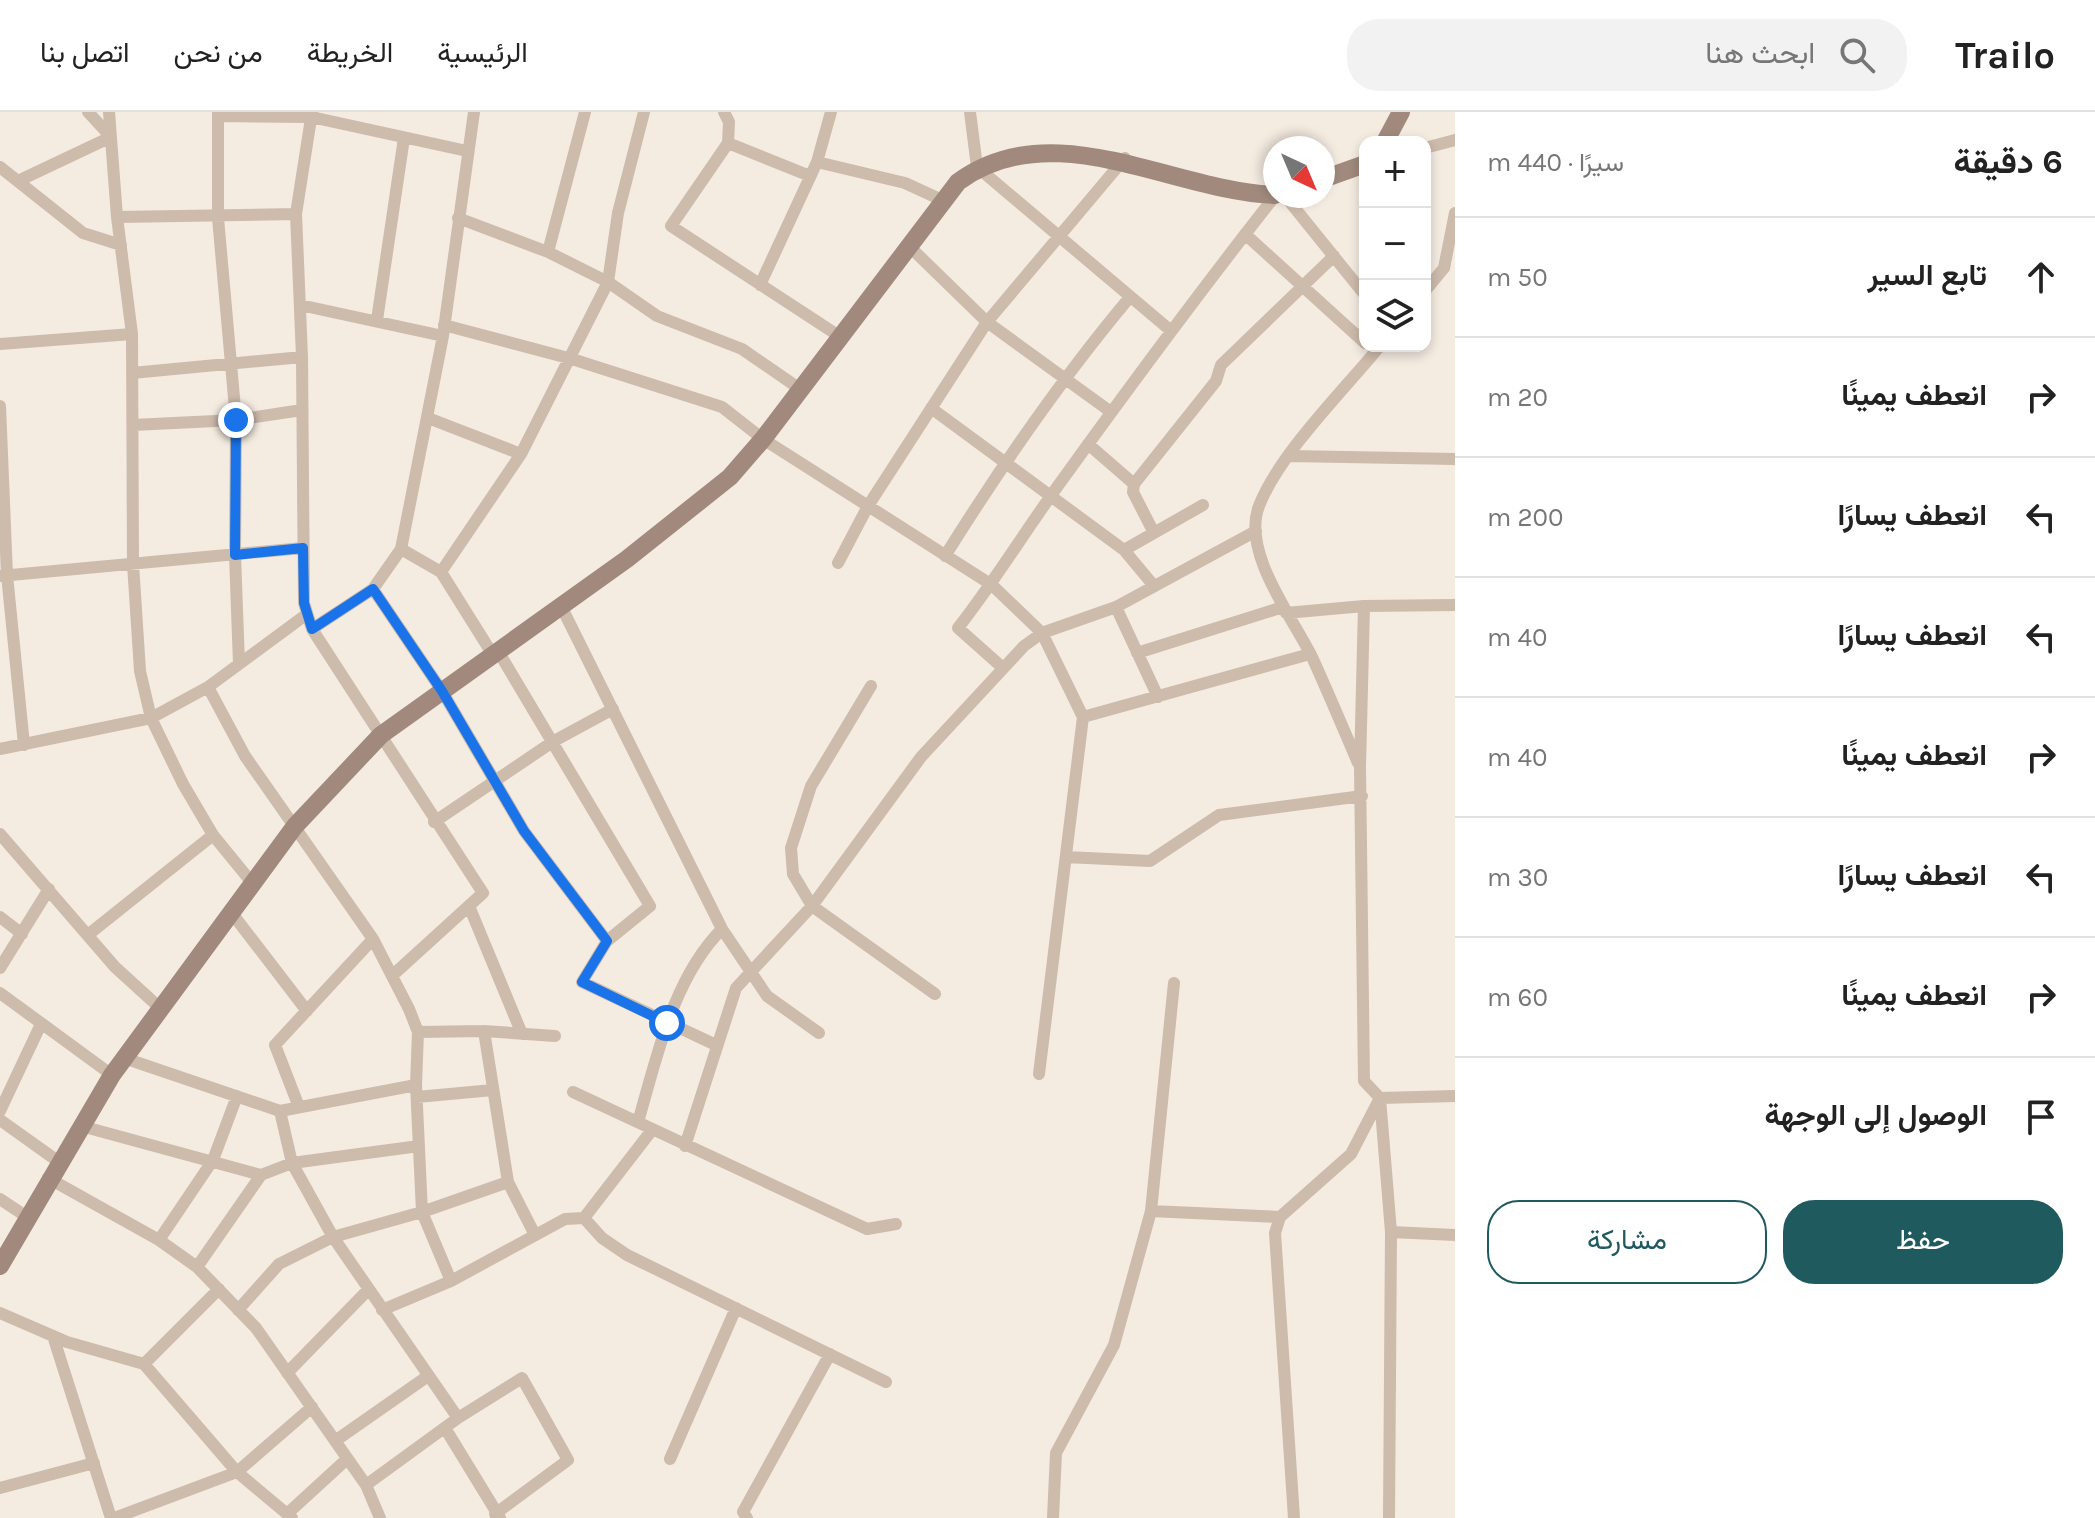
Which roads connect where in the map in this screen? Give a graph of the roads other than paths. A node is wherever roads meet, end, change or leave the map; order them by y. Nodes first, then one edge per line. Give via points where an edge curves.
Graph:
1 (88, 112) edge
2 (109, 112) edge
3 (474, 112) edge
4 (585, 112) edge
5 (644, 112) edge
6 (724, 112) edge
7 (831, 112) edge
8 (970, 112) edge
9 (1401, 112) edge
10 (218, 114) edge
11 (311, 115) edge
12 (1388, 136) edge
13 (111, 137) junction
14 (404, 138) junction
15 (1455, 140) edge
16 (728, 143) junction
17 (1431, 146) edge
18 (467, 151) junction
19 (1125, 158) junction
20 (817, 162) junction
21 (1359, 166) edge
22 (977, 167) junction
23 (1, 169) edge
24 (1335, 175) edge
25 (810, 176) junction
26 (18, 181) junction
27 (1263, 195) edge
28 (944, 201) junction
29 (1265, 208) edge
30 (1295, 208) edge
31 (1455, 213) edge
32 (296, 214) junction
33 (117, 217) junction
34 (218, 218) junction
35 (458, 218) junction
36 (1245, 234) junction
37 (1060, 238) junction
38 (121, 245) junction
39 (910, 247) junction
40 (548, 252) junction
41 (1334, 256) junction
42 (608, 282) junction
43 (1431, 284) edge
44 (760, 285) junction
45 (1302, 285) junction
46 (1359, 287) edge
47 (1130, 297) junction
48 (300, 305) junction
49 (377, 320) junction
50 (987, 322) junction
51 (444, 330) junction
52 (1170, 330) junction
53 (132, 334) junction
54 (1359, 335) edge
55 (839, 336) junction
56 (0, 344) edge
57 (1368, 352) edge
58 (302, 357) junction
59 (572, 359) junction
60 (233, 361) junction
61 (132, 373) junction
62 (1063, 378) junction
63 (800, 389) junction
64 (0, 406) edge
65 (931, 408) junction
66 (302, 410) junction
67 (1111, 412) junction
68 (428, 418) junction
69 (236, 420) junction
70 (133, 425) junction
71 (763, 439) junction
72 (1088, 444) junction
73 (521, 454) junction
74 (1290, 456) junction
75 (1454, 457) edge
76 (1004, 461) junction
77 (1134, 484) junction
78 (1051, 496) junction
79 (1203, 505) dead end
80 (868, 506) junction
81 (1256, 531) junction
82 (1154, 533) junction
83 (303, 548) junction
84 (401, 549) junction
85 (1124, 550) junction
86 (235, 555) junction
87 (945, 556) junction
88 (838, 563) dead end
89 (133, 564) junction
90 (441, 572) junction
91 (3, 575) edge
92 (992, 585) junction
93 (1154, 586) junction
94 (373, 589) junction
95 (1455, 605) edge
96 (561, 606) junction
97 (1364, 606) junction
98 (1116, 607) junction
99 (1285, 610) junction
100 (307, 614) junction
101 (312, 629) junction
102 (1042, 633) junction
103 (495, 653) junction
104 (1137, 653) junction
105 (1310, 654) junction
106 (239, 664) junction
107 (1003, 668) junction
108 (871, 686) dead end
109 (208, 687) junction
110 (442, 691) junction
111 (1158, 697) junction
112 (613, 709) junction
113 (1083, 717) junction
114 (151, 718) junction
115 (381, 735) junction
116 (554, 741) junction
117 (24, 745) junction
118 (0, 749) edge
119 (1360, 767) junction
120 (495, 781) junction
121 (1362, 796) junction
122 (434, 822) junction
123 (295, 826) junction
124 (0, 834) edge
125 (213, 835) junction
126 (1066, 857) junction
127 (253, 884) junction
128 (49, 889) junction
129 (469, 906) junction
130 (812, 906) junction
131 (231, 912) junction
132 (0, 917) edge
133 (722, 929) junction
134 (22, 934) junction
135 (89, 934) junction
136 (373, 939) junction
137 (607, 941) junction
138 (0, 968) edge
139 (394, 974) junction
140 (752, 975) junction
141 (1174, 983) dead end
142 (0, 993) edge
143 (935, 994) dead end
144 (160, 1008) junction
145 (307, 1011) junction
146 (667, 1023) junction
147 (41, 1024) junction
148 (484, 1031) junction
149 (418, 1032) junction
150 (819, 1033) dead end
151 (522, 1034) junction
152 (555, 1036) dead end
153 (716, 1045) junction
154 (124, 1058) junction
155 (1039, 1074) dead end
156 (112, 1075) junction
157 (493, 1090) junction
158 (416, 1091) junction
159 (573, 1092) dead end
160 (237, 1096) junction
161 (1455, 1096) edge
162 (1380, 1098) junction
163 (299, 1107) junction
164 (0, 1111) edge
165 (280, 1111) junction
166 (0, 1120) edge
167 (638, 1122) junction
168 (81, 1126) junction
169 (652, 1130) junction
170 (419, 1146) junction
171 (685, 1146) junction
172 (213, 1160) junction
173 (59, 1162) junction
174 (292, 1163) junction
175 (261, 1175) junction
176 (48, 1178) junction
177 (508, 1182) junction
178 (0, 1199) edge
179 (1151, 1211) junction
180 (422, 1212) junction
181 (27, 1217) junction
182 (1280, 1217) junction
183 (584, 1218) junction
184 (896, 1224) dead end
185 (1391, 1232) junction
186 (535, 1235) junction
187 (1455, 1235) edge
188 (333, 1237) junction
189 (159, 1240) junction
190 (0, 1266) edge
191 (197, 1267) junction
192 (451, 1281) junction
193 (219, 1289) junction
194 (368, 1290) junction
195 (736, 1308) junction
196 (238, 1310) junction
197 (382, 1310) junction
198 (0, 1313) edge
199 (53, 1336) junction
200 (830, 1354) junction
201 (144, 1364) junction
202 (287, 1373) junction
203 (428, 1376) junction
204 (886, 1382) dead end
205 (312, 1407) junction
206 (458, 1418) junction
207 (445, 1428) junction
208 (335, 1441) junction
209 (347, 1459) junction
210 (670, 1459) dead end
211 (94, 1463) junction
212 (237, 1472) junction
213 (366, 1485) junction
214 (0, 1488) edge
215 (289, 1516) edge
216 (498, 1516) edge
217 (113, 1518) edge
218 (380, 1518) edge
219 (747, 1518) edge
220 (1053, 1518) edge
221 (1294, 1518) edge
222 (1389, 1518) edge

1 - 13 street
2 - 13 street
3 - 18 street
4 - 40 street
5 - 42 street via 618,213
6 - 16 street
7 - 20 street
8 - 22 street
9 - 12 street
10 - 11 street
10 - 34 street
11 - 14 street
11 - 32 street
13 - 26 street
13 - 33 street
14 - 18 street
14 - 49 street
15 - 17 street
16 - 25 street
16 - 44 street via 671,226
18 - 35 street
19 - 22 street via 1035,150
19 - 27 street via 1243,194
19 - 37 street
20 - 25 street
20 - 28 street via 905,183
21 - 24 street
22 - 28 street
22 - 37 street
23 - 26 street
25 - 44 street
26 - 38 street via 83,233
28 - 39 street
29 - 36 street
30 - 41 street
31 - 43 street via 1444,268
32 - 34 street
32 - 48 street
33 - 34 street
33 - 38 street
34 - 60 street
35 - 40 street
35 - 51 street
36 - 45 street
36 - 52 street
37 - 47 street
37 - 50 street
38 - 53 street
39 - 50 street
39 - 55 street
40 - 42 street
41 - 45 street
41 - 46 street
42 - 59 street
42 - 63 street via 657,316 742,349
44 - 55 street
45 - 54 street
45 - 77 street via 1221,365 1216,381
47 - 52 street
47 - 62 street
48 - 49 street
48 - 58 street
49 - 51 street
50 - 62 street
50 - 65 street
51 - 59 street
51 - 68 street
52 - 67 street
53 - 56 street
53 - 61 street
55 - 63 street
57 - 74 street
58 - 60 street
58 - 66 street
59 - 71 street via 722,407
59 - 73 street
60 - 61 street
60 - 69 street
61 - 70 street
62 - 67 street
62 - 76 street
63 - 71 street
64 - 91 street
65 - 76 street
65 - 80 street
66 - 69 street
66 - 83 street
67 - 72 street
68 - 73 street
68 - 84 street
69 - 70 street
69 - 86 street
70 - 89 street
71 - 80 street
71 - 96 street via 730,477
72 - 77 street
72 - 78 street
73 - 90 street
74 - 75 street
74 - 81 street via 1258,507
76 - 78 street
76 - 87 street
77 - 82 street
78 - 85 street
78 - 92 street
79 - 82 street
80 - 87 street
80 - 88 street
81 - 93 street
81 - 99 street via 1267,575
82 - 85 street
83 - 86 street
83 - 100 street
84 - 90 street
84 - 94 street
85 - 93 street
86 - 89 street
86 - 106 street
87 - 92 street
89 - 91 street
89 - 114 street via 140,671
90 - 103 street
91 - 117 street
92 - 102 street
92 - 107 street via 958,628
93 - 98 street
94 - 101 street
94 - 110 street
95 - 97 street
96 - 103 street
96 - 112 street
97 - 99 street
97 - 119 street
98 - 102 street
98 - 104 street
99 - 104 street
99 - 105 street
100 - 101 street
100 - 106 street
101 - 115 street
102 - 107 street
102 - 113 street
103 - 110 street
103 - 116 street
104 - 111 street
105 - 111 street
105 - 119 street
106 - 109 street
107 - 130 street via 921,757
108 - 130 street via 811,786 791,848 793,874
109 - 114 street
109 - 123 street via 245,756
110 - 115 street
110 - 120 street
111 - 113 street
112 - 116 street
112 - 133 street
113 - 126 street
114 - 117 street
114 - 125 street
115 - 122 street
115 - 123 street
116 - 120 street
116 - 137 street via 650,906
117 - 118 street
119 - 121 street
120 - 122 street
120 - 137 street via 524,831
121 - 126 street via 1219,815 1150,861
121 - 162 street via 1364,1081
122 - 129 street via 483,893
123 - 127 street
123 - 136 street
124 - 128 street
125 - 127 street
125 - 135 street
126 - 155 street
127 - 131 street
128 - 134 street
128 - 135 street
129 - 139 street
129 - 151 street
130 - 140 street
130 - 143 street
131 - 144 street
131 - 145 street
132 - 134 street
133 - 140 street
133 - 146 street via 703,948
134 - 138 street
135 - 144 street via 115,967
136 - 139 street
136 - 145 street
137 - 146 street via 582,982
139 - 149 street
140 - 150 street via 767,996
140 - 153 street via 736,988
141 - 179 street
142 - 147 street
144 - 154 street
145 - 163 street via 275,1045
146 - 153 street
146 - 167 street
147 - 156 street
147 - 164 street
148 - 149 street
148 - 151 street
148 - 157 street
149 - 158 street
151 - 152 street
153 - 171 street
154 - 156 street
154 - 160 street
156 - 168 street
157 - 158 street
157 - 177 street
158 - 163 street
158 - 170 street
159 - 167 street
160 - 165 street
160 - 172 street
161 - 162 street
162 - 182 street via 1351,1154
162 - 185 street
163 - 165 street
165 - 174 street
166 - 173 street
167 - 169 street
168 - 172 street
168 - 173 street
169 - 171 street
169 - 183 street
170 - 174 street
170 - 180 street
171 - 184 street via 867,1229
172 - 175 street
172 - 189 street
173 - 176 street
174 - 175 street
174 - 188 street
175 - 191 street
176 - 181 street
176 - 189 street
177 - 180 street
177 - 186 street
178 - 181 street
179 - 182 street
179 - 220 street via 1114,1345 1056,1453
180 - 188 street
180 - 192 street
181 - 190 street
182 - 221 street via 1275,1233
183 - 186 street via 565,1219
183 - 195 street via 627,1255
185 - 187 street
185 - 222 street
186 - 192 street
188 - 194 street
188 - 196 street via 279,1264
189 - 191 street
191 - 193 street
192 - 197 street
193 - 196 street
193 - 201 street
194 - 197 street
194 - 202 street
195 - 200 street
195 - 210 street
196 - 202 street
197 - 203 street
198 - 199 street
199 - 201 street
199 - 211 street
200 - 204 street
200 - 219 street via 743,1512
201 - 212 street
202 - 205 street
203 - 206 street
203 - 208 street
205 - 208 street
205 - 212 street
206 - 207 street
206 - 216 street via 522,1378 568,1460
207 - 213 street
207 - 216 street
208 - 209 street
209 - 213 street
209 - 215 street
211 - 214 street
211 - 217 street
212 - 215 street
212 - 217 street
213 - 218 street

